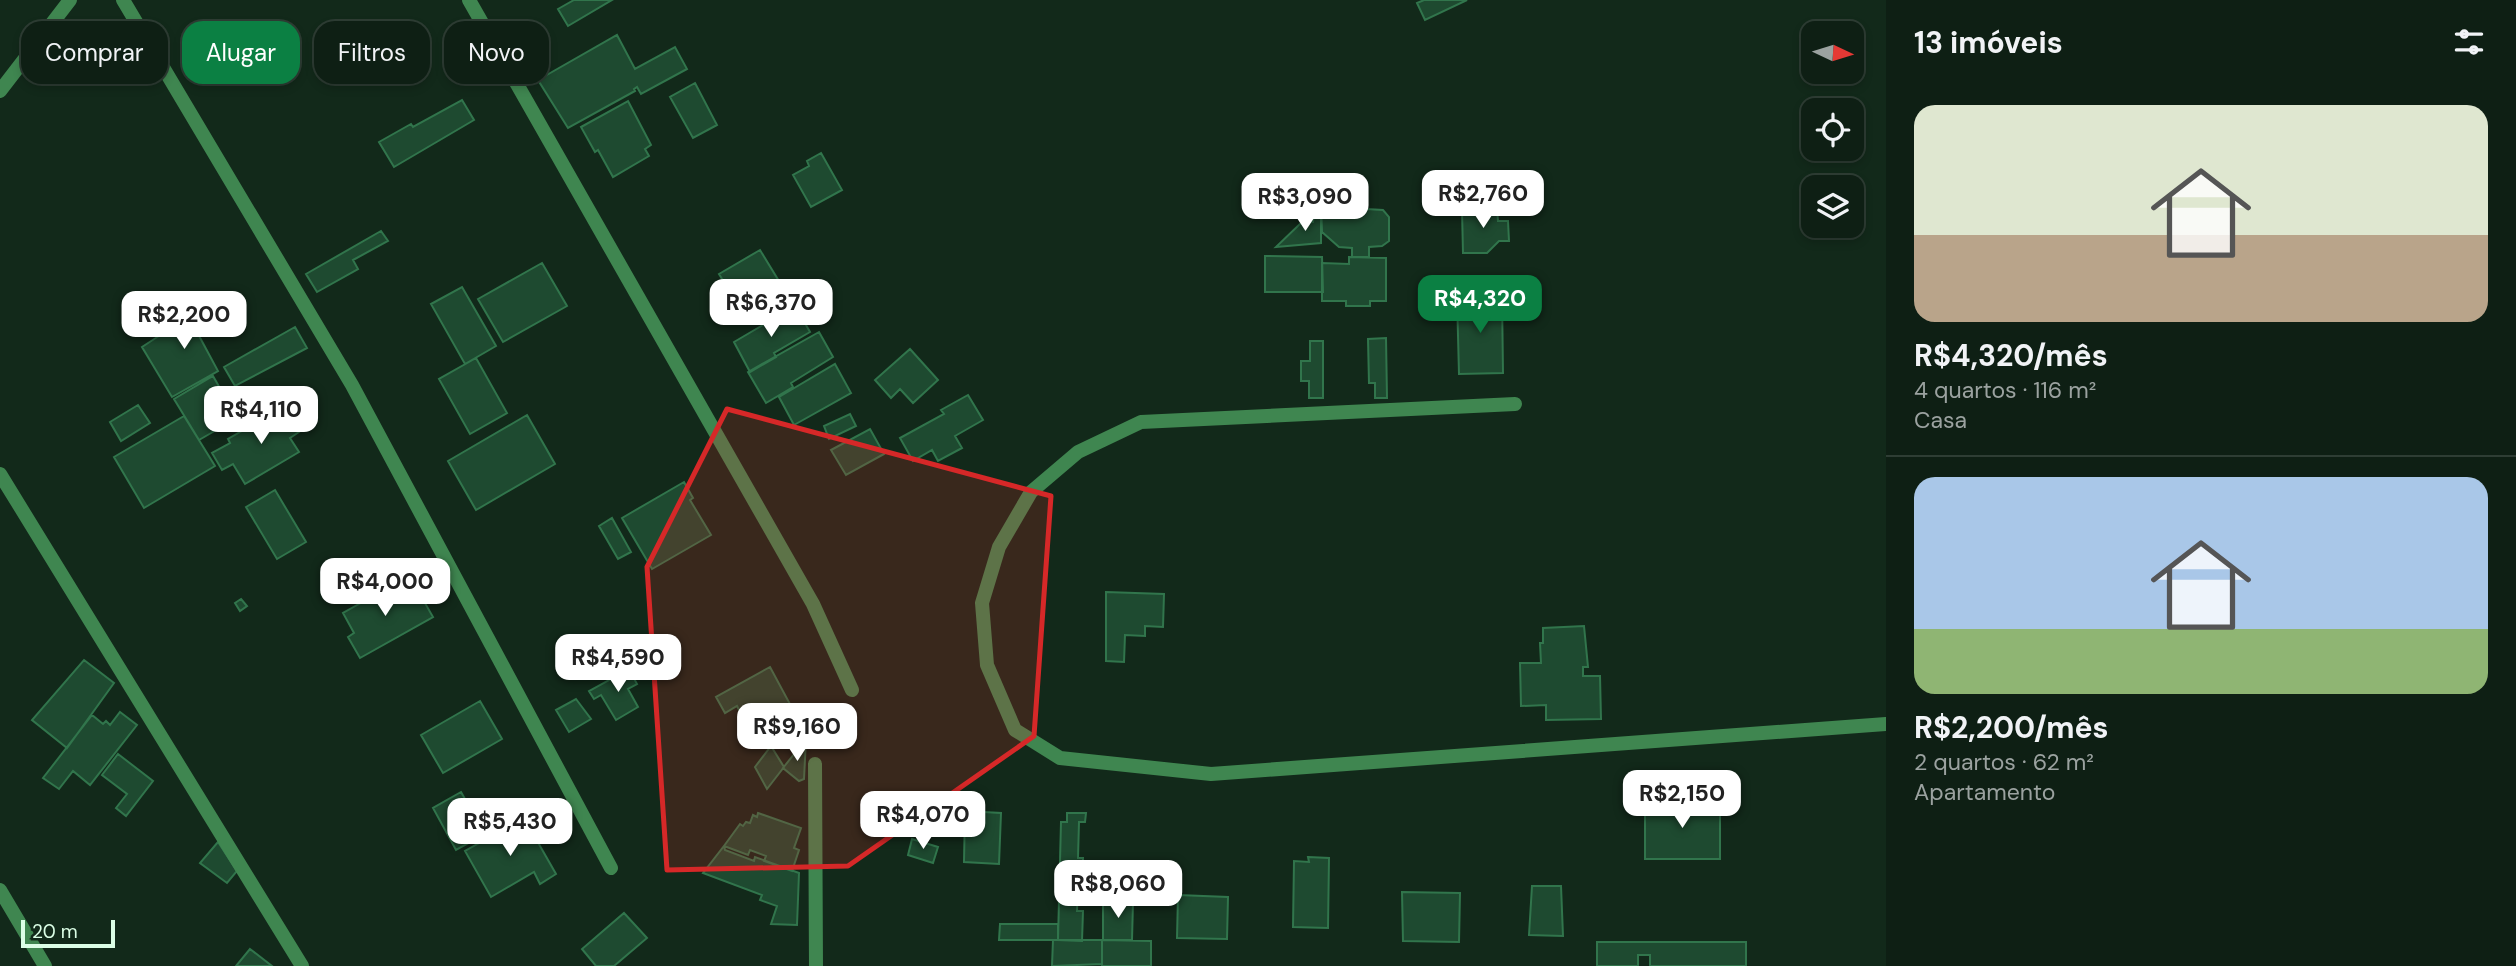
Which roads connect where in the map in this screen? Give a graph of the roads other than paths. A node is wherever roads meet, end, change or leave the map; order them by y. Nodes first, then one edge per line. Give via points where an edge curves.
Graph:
1 (70, 0) edge
2 (123, 0) edge
3 (469, 0) edge
4 (0, 90) edge
5 (1515, 404) dead end
6 (0, 474) edge
7 (852, 690) dead end
8 (1886, 724) edge
9 (815, 764) dead end
10 (611, 868) dead end
11 (0, 890) edge
12 (45, 966) edge
13 (302, 966) edge
14 (816, 966) edge

1 - 4 street
2 - 10 street via 352,385
3 - 7 street via 813,604
5 - 8 street via 1141,422 1079,452 1031,492 999,547 982,603 987,664 1015,730 1060,758 1211,774
6 - 13 street
9 - 14 street
11 - 12 street

